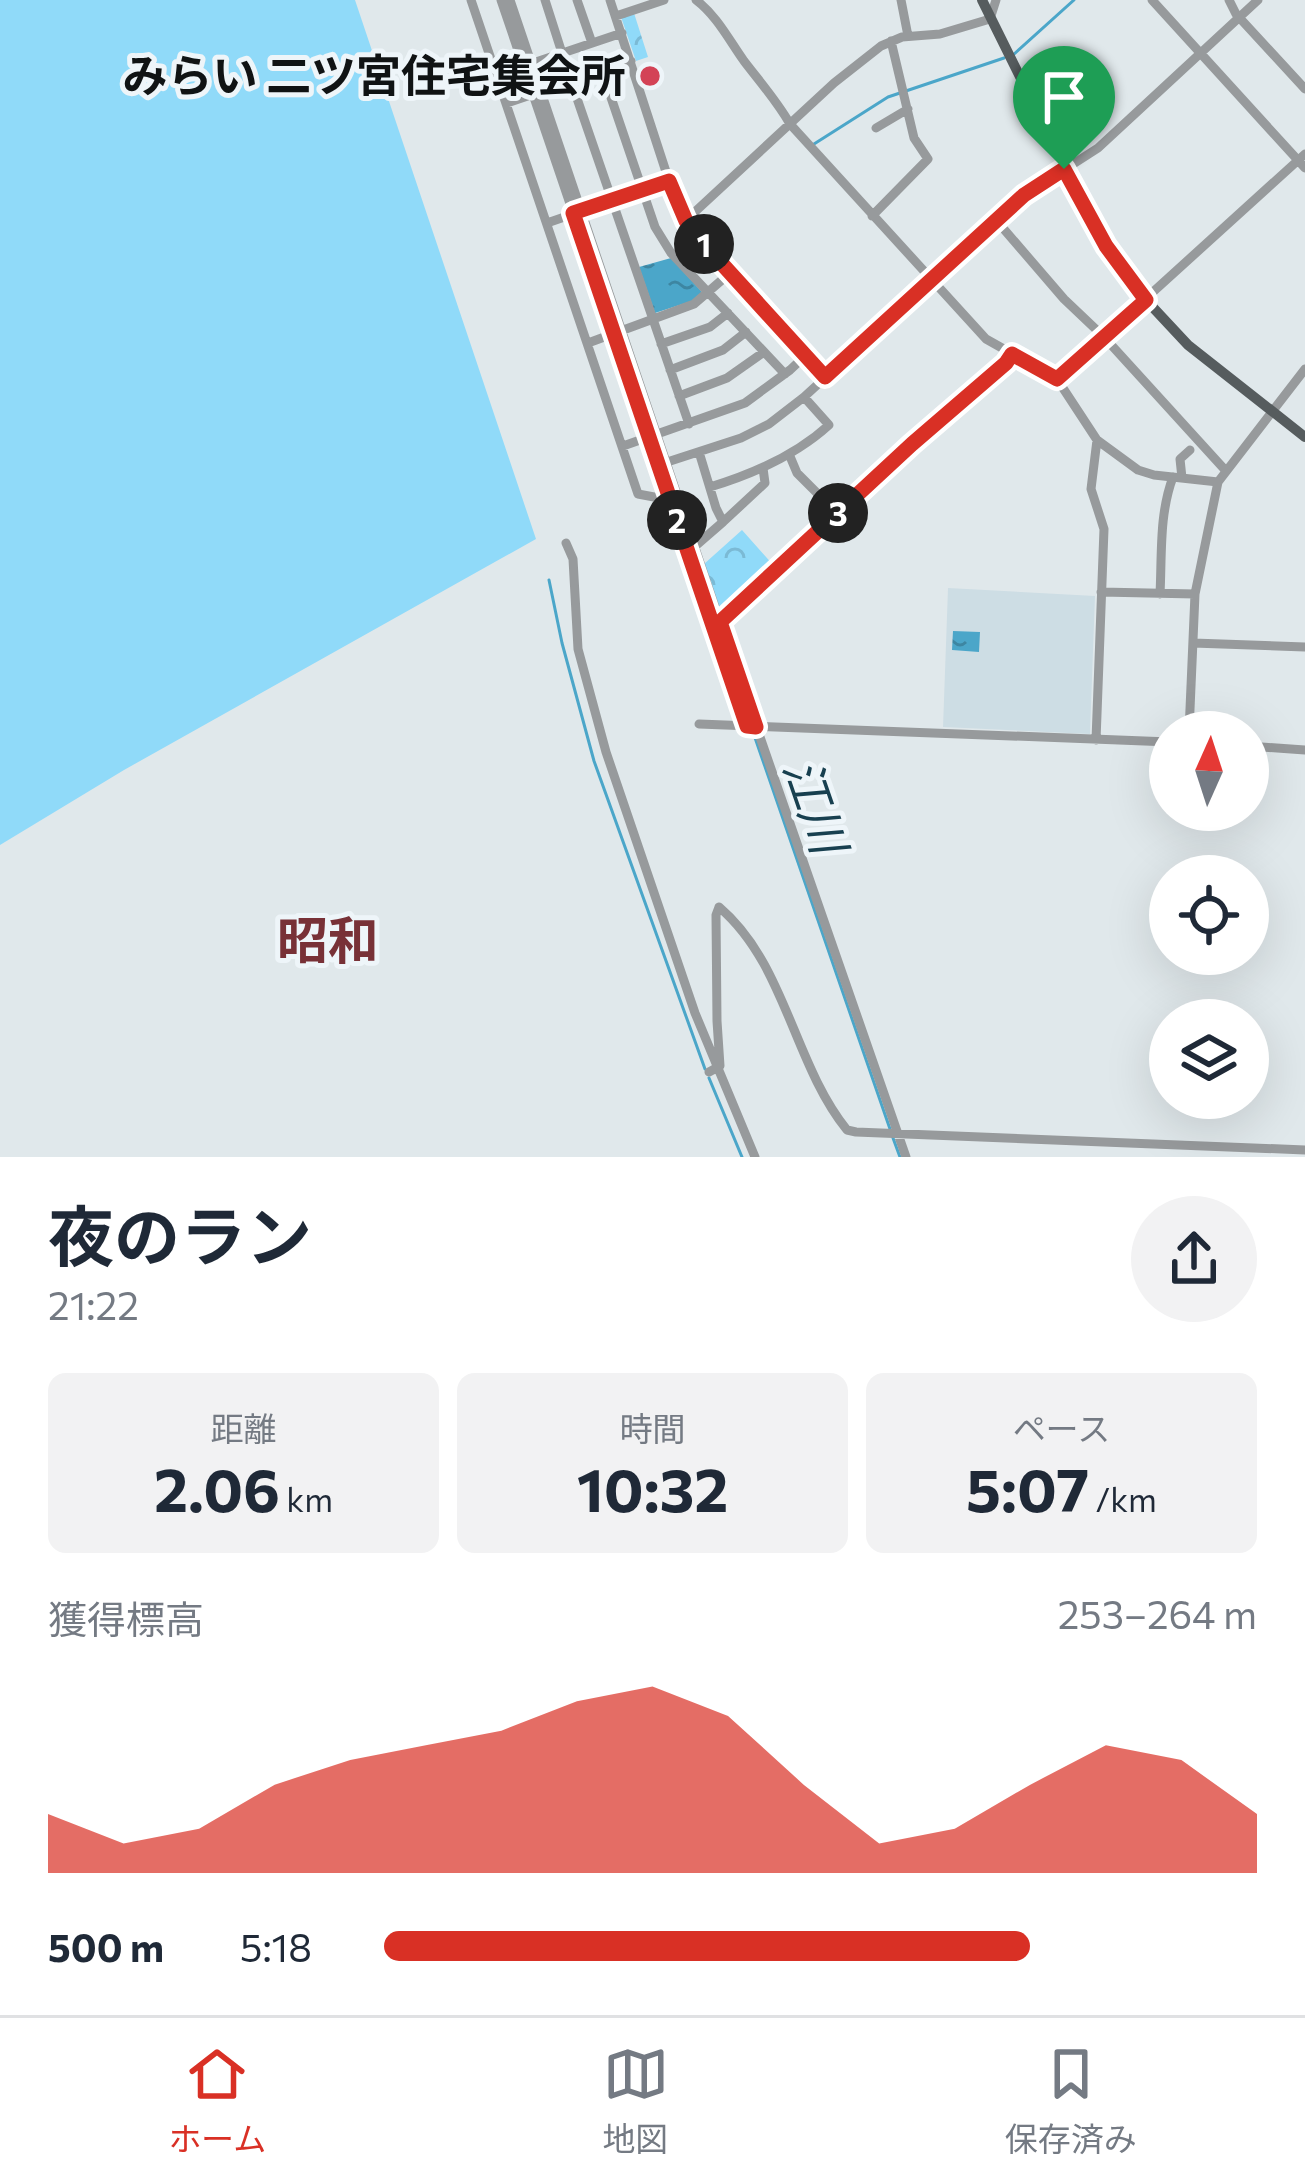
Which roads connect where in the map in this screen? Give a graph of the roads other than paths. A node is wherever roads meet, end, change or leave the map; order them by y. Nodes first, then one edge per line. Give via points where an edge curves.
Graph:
1 (471, 0) edge
2 (506, 0) edge
3 (545, 0) edge
4 (577, 0) edge
5 (610, 0) edge
6 (664, 0) edge
7 (696, 0) edge
8 (901, 0) edge
9 (982, 0) edge
10 (996, 0) edge
11 (1152, 0) edge
12 (1229, 0) edge
13 (1258, 0) edge
14 (616, 16) junction
15 (1240, 17) junction
16 (990, 19) junction
17 (622, 33) junction
18 (908, 36) junction
19 (891, 41) junction
20 (592, 43) junction
21 (562, 53) junction
22 (1200, 54) junction
23 (631, 61) junction
24 (527, 64) junction
25 (602, 71) junction
26 (571, 81) junction
27 (1305, 89) edge
28 (537, 92) junction
29 (507, 103) junction
30 (908, 109) junction
31 (790, 124) junction
32 (877, 128) dead end
33 (1302, 161) edge
34 (1064, 169) junction
35 (669, 181) junction
36 (642, 190) junction
37 (612, 200) junction
38 (577, 212) junction
39 (872, 216) junction
40 (996, 220) junction
41 (686, 221) junction
42 (547, 223) junction
43 (730, 273) junction
44 (932, 282) junction
45 (708, 292) junction
46 (1146, 300) junction
47 (728, 313) junction
48 (653, 320) junction
49 (746, 332) junction
50 (618, 333) junction
51 (1105, 337) junction
52 (587, 343) junction
53 (661, 344) junction
54 (764, 352) junction
55 (1012, 354) junction
56 (806, 355) junction
57 (1305, 369) edge
58 (670, 370) junction
59 (785, 374) junction
60 (825, 377) junction
61 (1057, 379) junction
62 (679, 396) junction
63 (804, 397) junction
64 (751, 399) junction
65 (1272, 412) junction
66 (688, 424) junction
67 (765, 426) junction
68 (653, 436) junction
69 (1305, 437) edge
70 (1097, 440) junction
71 (623, 446) junction
72 (1190, 450) dead end
73 (699, 452) junction
74 (789, 454) junction
75 (662, 463) junction
76 (764, 468) junction
77 (1226, 471) junction
78 (1178, 478) junction
79 (1217, 482) junction
80 (710, 487) junction
81 (670, 500) junction
82 (838, 514) junction
83 (723, 522) junction
84 (566, 543) dead end
85 (691, 548) junction
86 (1101, 592) junction
87 (1160, 594) junction
88 (1195, 594) junction
89 (720, 622) junction
90 (1192, 643) junction
91 (1305, 647) edge
92 (1190, 711) edge
93 (699, 724) dead end
94 (752, 726) junction
95 (1096, 740) junction
96 (1149, 741) edge
97 (1269, 747) edge
98 (1305, 750) edge
99 (713, 1070) junction
100 (893, 1133) junction
101 (1080, 1141) junction
102 (1305, 1150) edge
103 (755, 1157) edge
104 (907, 1157) edge
105 (1079, 1157) edge

1 - 29 street
2 - 24 street
3 - 21 street
4 - 20 street
5 - 14 street
6 - 14 street
7 - 31 street
8 - 18 street
9 - 16 main road
10 - 16 street
11 - 22 street
12 - 15 street
13 - 15 street
14 - 17 street
15 - 22 street
15 - 27 street
16 - 18 street
16 - 34 main road
17 - 20 street
17 - 23 street
18 - 19 street
19 - 30 street
19 - 31 street
20 - 21 street
21 - 24 street
22 - 33 street
22 - 34 street
23 - 25 street
23 - 35 street
24 - 28 street
25 - 26 street
25 - 36 street
26 - 28 street
26 - 37 street
28 - 29 street
28 - 38 street
29 - 42 street
30 - 32 street
30 - 39 street via 928,159
31 - 39 street
31 - 41 street
33 - 46 street
34 - 40 street
34 - 46 main road
35 - 36 street
35 - 41 street
36 - 37 street
36 - 45 street via 663,240
37 - 38 street
37 - 48 street
38 - 42 street
38 - 50 street
39 - 44 street
40 - 44 street
40 - 51 street
41 - 43 street
42 - 52 street
43 - 45 street
43 - 56 street
44 - 55 street via 986,339
44 - 60 street
45 - 47 street
45 - 48 street
46 - 51 street
46 - 65 main road
47 - 49 street
47 - 53 street
48 - 50 street
48 - 53 street
49 - 54 street
49 - 58 street
50 - 52 street
50 - 68 street
51 - 61 street
51 - 77 street
52 - 71 street
53 - 58 street
54 - 59 street
54 - 62 street via 727,378
55 - 61 street
55 - 82 street
56 - 59 street
56 - 60 street
57 - 65 street
58 - 62 street
59 - 64 street
60 - 63 street
61 - 70 street
62 - 66 street
63 - 67 street
63 - 74 street via 829,425
64 - 66 street
64 - 67 street
65 - 69 main road
65 - 77 street
66 - 68 street
67 - 73 street
68 - 71 street
68 - 75 street
70 - 78 street via 1138,470
70 - 86 street via 1091,490 1104,529
71 - 81 street via 638,494
72 - 78 street
73 - 75 street
73 - 80 street
74 - 76 street
74 - 82 street
75 - 81 street
75 - 85 street
76 - 80 street
76 - 83 street via 765,483
77 - 79 street
78 - 79 street
78 - 87 street via 1168,491
79 - 88 street
80 - 83 street
81 - 85 street
82 - 89 street
83 - 85 street
84 - 99 street via 578,649 606,752
85 - 89 street
85 - 94 street
86 - 87 street
86 - 95 street
87 - 88 street
88 - 90 street
89 - 94 street
90 - 91 street
90 - 92 street
93 - 94 street
94 - 95 street
94 - 100 street
95 - 96 street
97 - 98 street
99 - 100 street via 720,1066 719,907 757,951 842,1124
99 - 103 street
100 - 101 street
100 - 104 street
101 - 102 street
101 - 105 street

